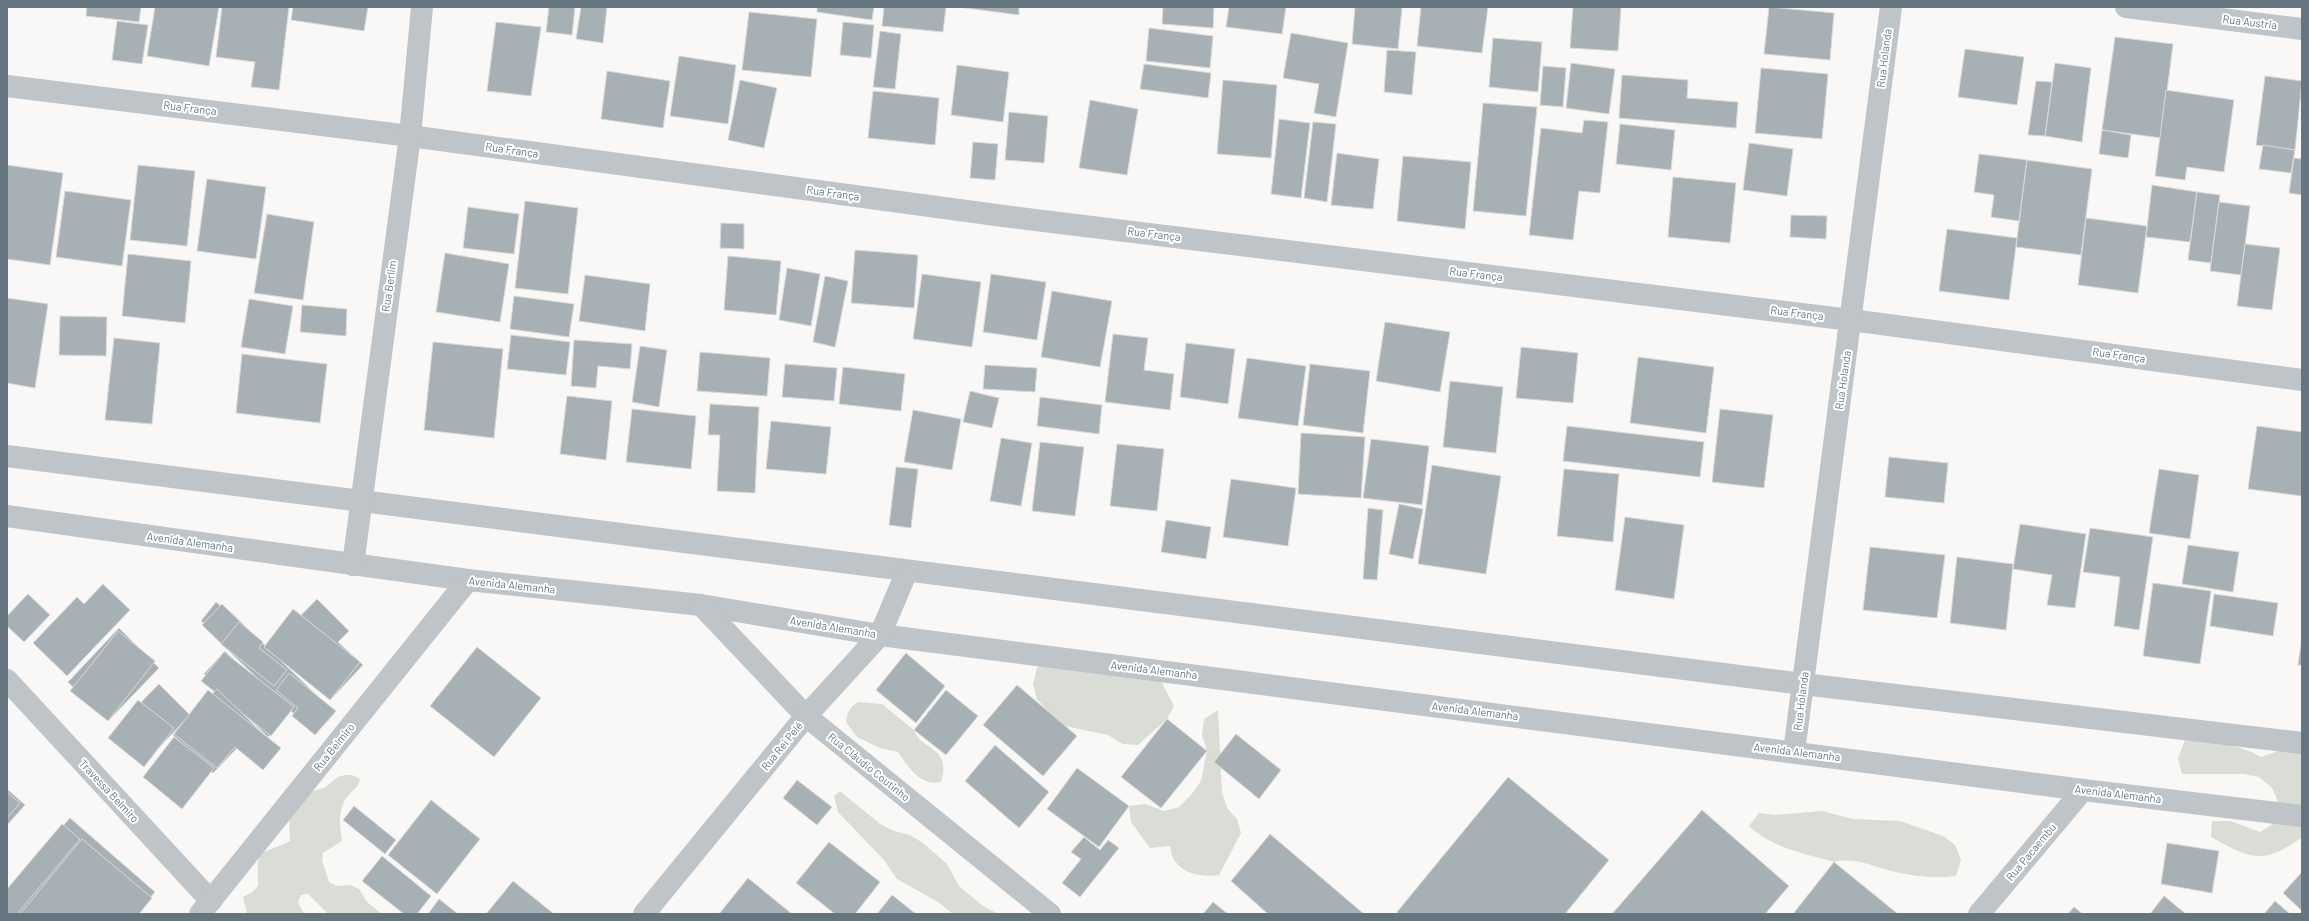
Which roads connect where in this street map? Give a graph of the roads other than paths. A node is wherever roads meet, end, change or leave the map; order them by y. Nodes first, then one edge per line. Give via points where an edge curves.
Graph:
1 (422, 7) edge
2 (1891, 7) edge
3 (2126, 7) edge
4 (2302, 29) edge
5 (7, 86) edge
6 (410, 136) junction
7 (1851, 320) junction
8 (2302, 380) edge
9 (7, 456) edge
10 (361, 501) junction
11 (7, 516) edge
12 (353, 565) junction
13 (907, 571) junction
14 (468, 580) junction
15 (701, 605) junction
16 (880, 635) junction
17 (7, 680) edge
18 (1803, 684) junction
19 (806, 716) junction
20 (2302, 744) edge
21 (1794, 752) junction
22 (2083, 790) junction
23 (2302, 816) edge
24 (205, 908) edge
25 (644, 914) edge
26 (1050, 914) edge
27 (1979, 914) edge

1 - 6 street, Rua Berlim
2 - 7 street, Rua Holanda
3 - 4 street, Rua Austria
5 - 6 street, Rua França
6 - 7 street, Rua França via 1012,217
6 - 10 street, Rua Berlim
7 - 8 street, Rua França
7 - 18 street, Rua Holanda
9 - 10 street
10 - 12 street, Rua Berlim
10 - 13 street
11 - 12 street, Avenida Alemanha
12 - 14 street, Avenida Alemanha
13 - 16 street, Rua Rei Pelé
13 - 18 street
14 - 15 street, Avenida Alemanha
14 - 24 street, Rua Belmiro
15 - 16 street, Avenida Alemanha
15 - 19 street, Rua Cláudio Coutinho
16 - 19 street, Rua Rei Pelé
16 - 21 street, Avenida Alemanha
17 - 24 street, Travessa Belmiro
18 - 20 street
18 - 21 street, Rua Holanda
19 - 25 street, Rua Rei Pelé
19 - 26 street, Rua Cláudio Coutinho
21 - 22 street, Avenida Alemanha
22 - 23 street, Avenida Alemanha
22 - 27 street, Rua Pacaembu

